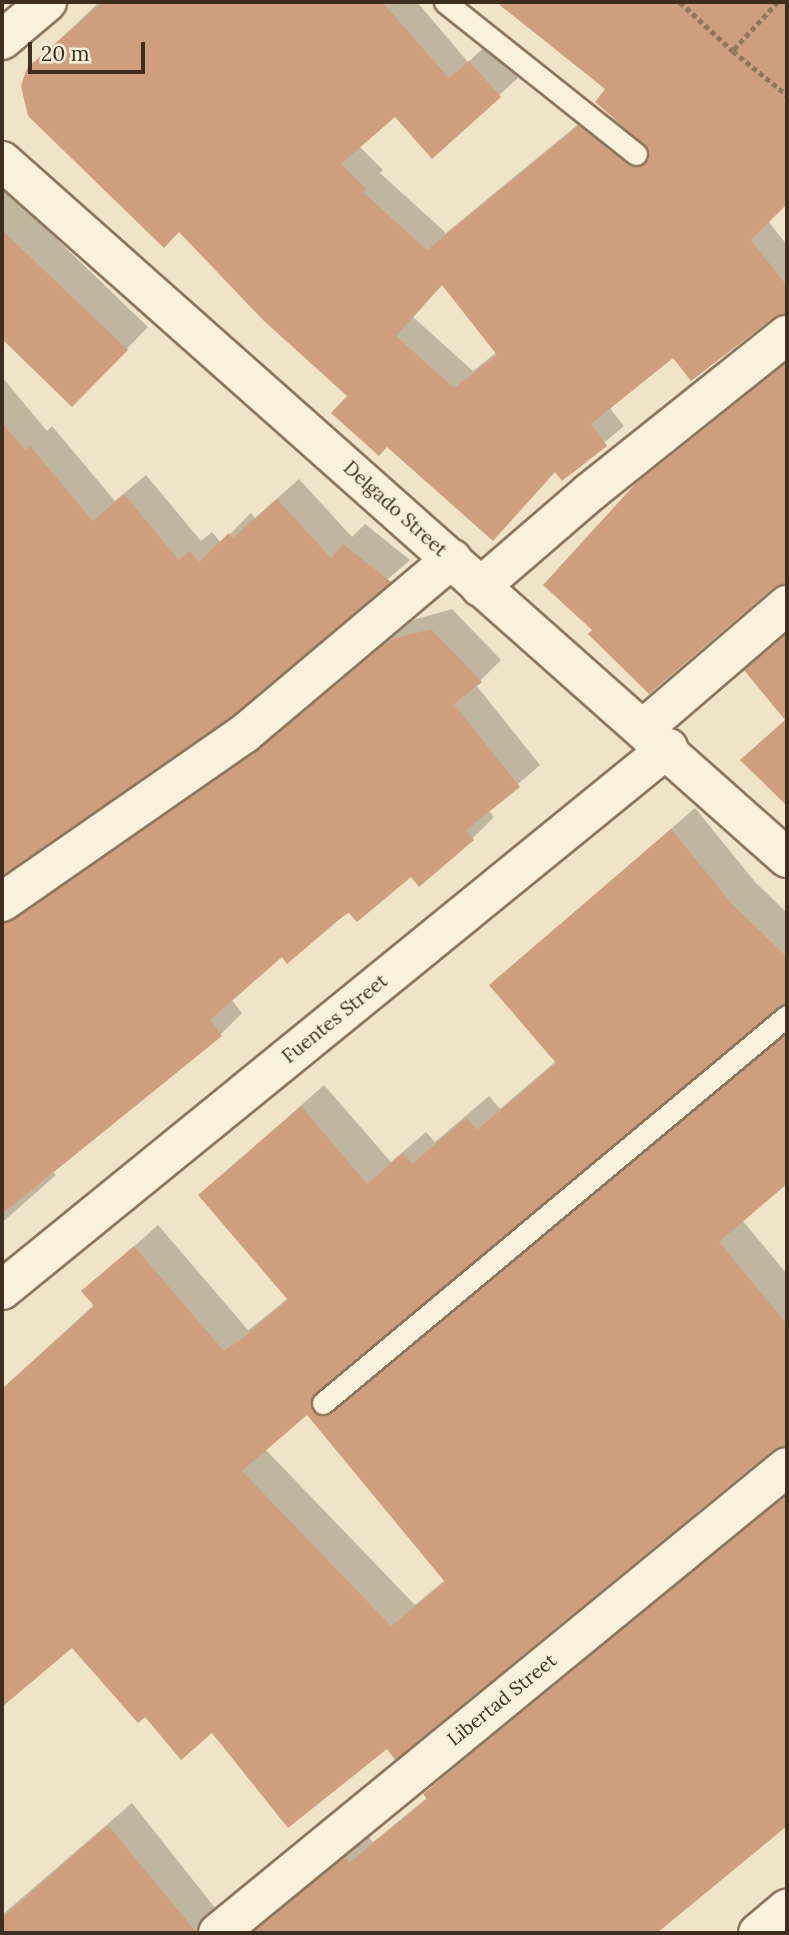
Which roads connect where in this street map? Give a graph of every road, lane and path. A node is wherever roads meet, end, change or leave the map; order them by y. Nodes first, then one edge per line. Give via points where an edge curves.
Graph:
1 (47, 2) edge
2 (445, 2) edge
3 (680, 2) edge
4 (778, 2) edge
5 (2, 40) edge
6 (733, 51) junction
7 (787, 95) edge
8 (636, 154) dead end
9 (2, 161) edge
10 (787, 335) edge
11 (452, 559) junction
12 (480, 587) junction
13 (787, 605) edge
14 (656, 738) junction
15 (787, 858) edge
16 (2, 902) edge
17 (787, 1016) edge
18 (2, 1290) edge
19 (323, 1403) dead end
20 (787, 1467) edge
21 (787, 1909) edge
22 (218, 1933) edge
23 (758, 1933) edge

1 - 5 street
2 - 8 lane
3 - 6 path
4 - 6 path
6 - 7 path
9 - 11 street, Delgado Street
10 - 12 street via 590,492
11 - 12 street, Delgado Street
11 - 16 street via 244,734
12 - 14 street, Delgado Street
13 - 14 street, Fuentes Street
14 - 15 street, Delgado Street
14 - 18 street, Fuentes Street
17 - 19 lane
20 - 22 street, Libertad Street
21 - 23 street

